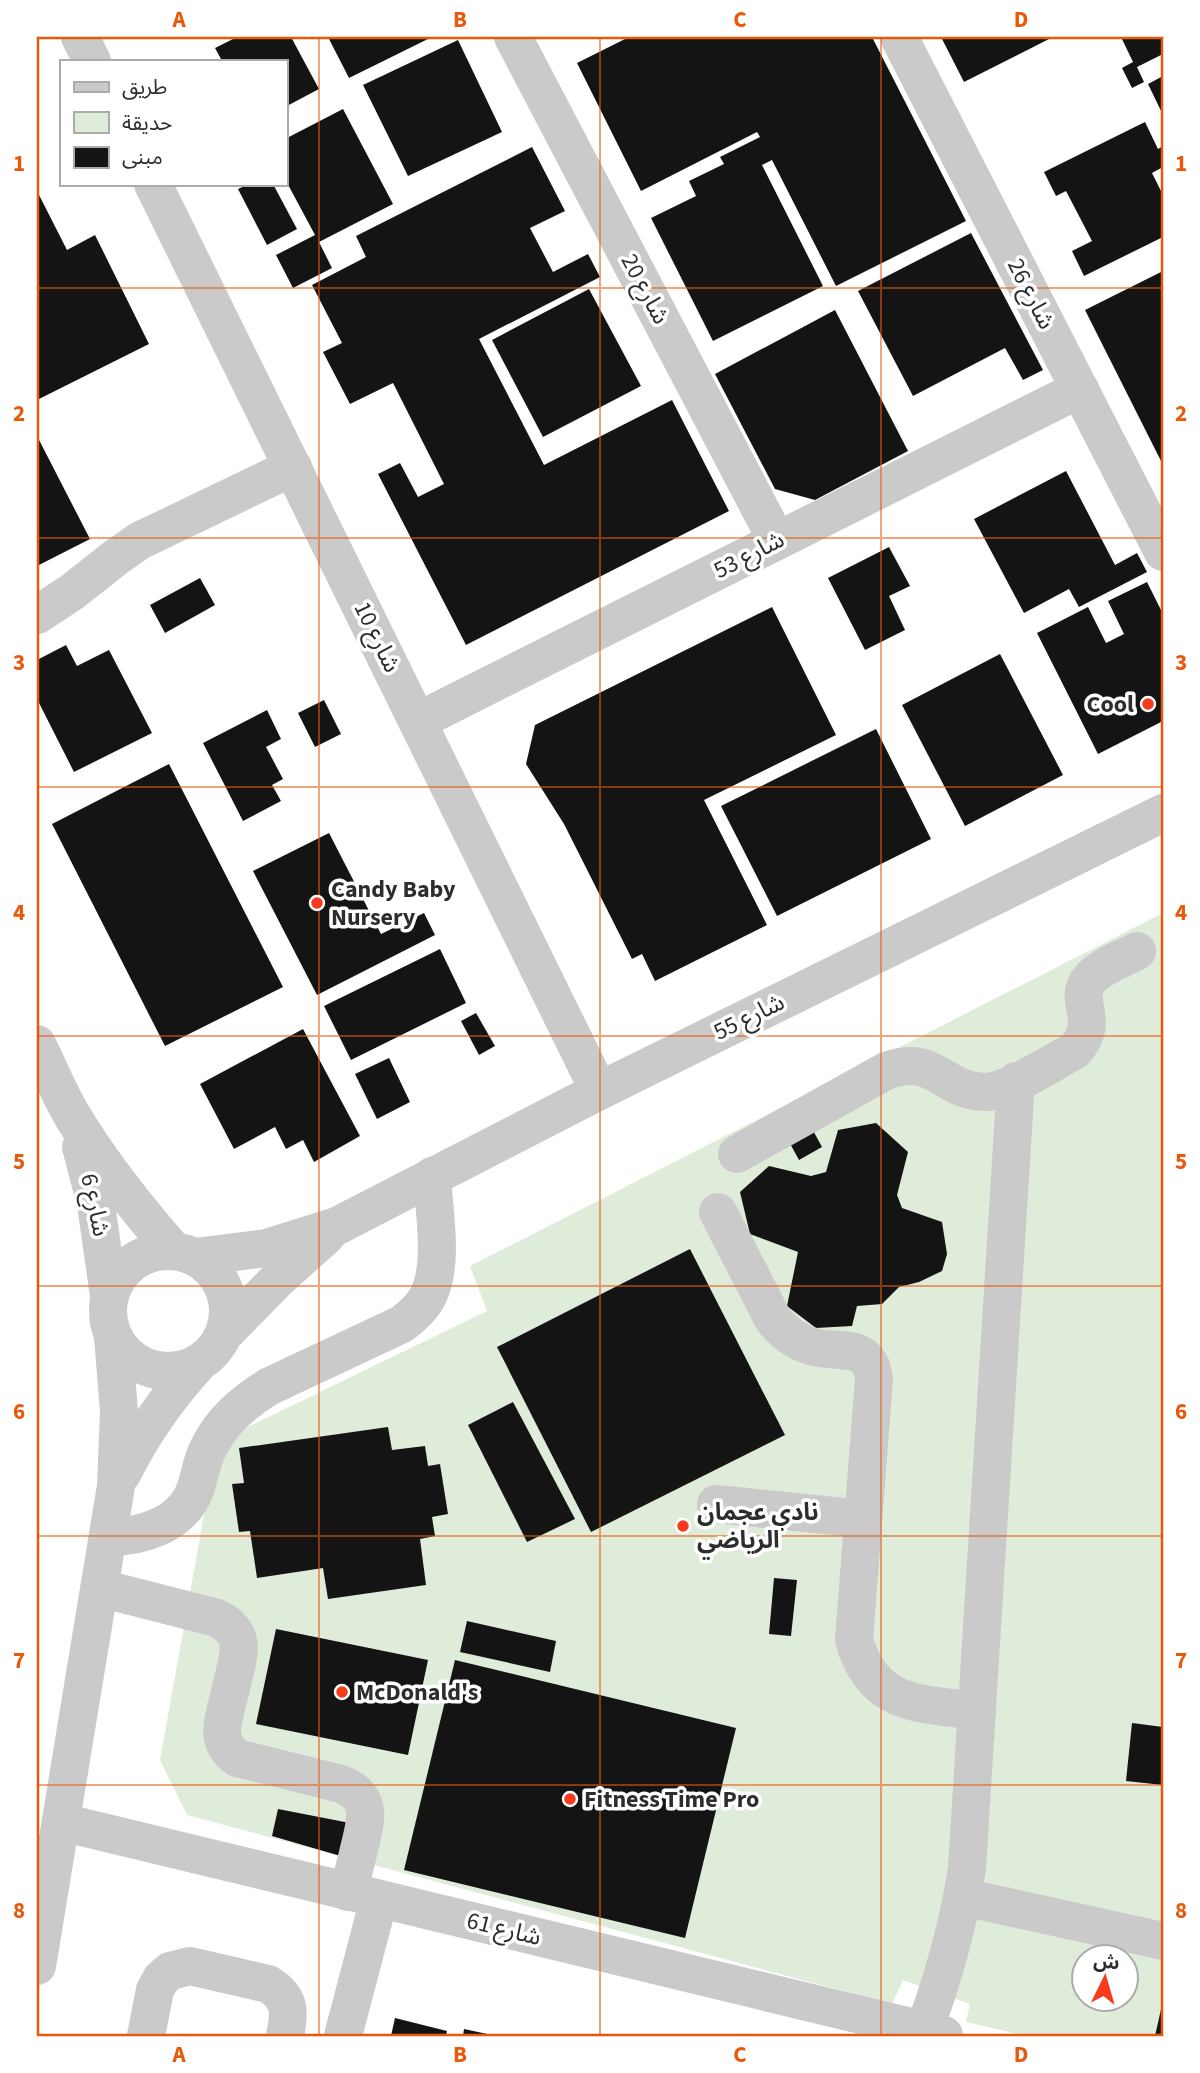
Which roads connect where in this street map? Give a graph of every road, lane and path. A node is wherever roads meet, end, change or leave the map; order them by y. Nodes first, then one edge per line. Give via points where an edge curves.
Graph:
1 (80, 37) edge
2 (899, 37) edge
3 (521, 39) edge
4 (92, 60) edge
5 (154, 186) edge
6 (1080, 389) junction
7 (293, 467) junction
8 (777, 541) junction
9 (1163, 552) edge
10 (37, 615) edge
11 (418, 721) junction
12 (1163, 813) edge
13 (1138, 951) dead end
14 (37, 1044) edge
15 (1016, 1081) junction
16 (599, 1091) junction
17 (72, 1115) junction
18 (737, 1154) dead end
19 (432, 1177) junction
20 (718, 1212) dead end
21 (337, 1226) junction
22 (184, 1254) junction
23 (109, 1296) junction
24 (225, 1333) junction
25 (113, 1337) junction
26 (197, 1365) junction
27 (116, 1486) junction
28 (716, 1504) dead end
29 (863, 1519) junction
30 (108, 1537) junction
31 (100, 1588) junction
32 (977, 1711) junction
33 (61, 1822) junction
34 (363, 1895) junction
35 (963, 1897) junction
36 (1163, 1941) edge
37 (37, 1966) edge
38 (933, 2033) edge
39 (146, 2036) edge
40 (285, 2036) edge
41 (343, 2036) edge

1 - 4 street
2 - 6 street, شارع 26
3 - 8 street, شارع 20
5 - 7 street, شارع 10
6 - 8 street, شارع 53
6 - 9 street, شارع 26
7 - 10 street via 139,541
7 - 11 street, شارع 10
8 - 11 street, شارع 53
11 - 16 street, شارع 10
12 - 16 street, شارع 55
13 - 15 street via 1087,981 1083,1003 1088,1023 1074,1051
14 - 17 street, شارع 6
15 - 18 street via 989,1092 974,1091 958,1087 931,1069 900,1065
15 - 32 street
16 - 19 street, شارع 55
17 - 22 street, شارع 6 via 146,1219
17 - 23 street, شارع 6 via 96,1204
19 - 21 street, شارع 55
19 - 30 street via 437,1264 431,1290 416,1313 250,1398 220,1428 208,1448 194,1493 176,1515 144,1533
20 - 29 street via 782,1330 817,1348 859,1353 873,1368
21 - 22 street, شارع 55 via 267,1248
21 - 24 street, شارع 55
22 - 23 street via 153,1253 134,1261 118,1276
22 - 24 street via 209,1267 221,1281 229,1315
23 - 25 street via 107,1317
24 - 26 street
25 - 26 street via 140,1365 158,1371
25 - 27 street via 119,1411
26 - 27 street via 144,1434
27 - 30 street
28 - 29 street
29 - 32 street via 854,1640 867,1673 906,1700
30 - 31 street
31 - 33 street
31 - 34 street via 228,1623 240,1644 221,1732 223,1742 237,1758 341,1784 358,1794 366,1822
32 - 35 street
33 - 34 street, شارع 61
33 - 37 street
34 - 38 street, شارع 61
34 - 41 street
35 - 36 street
35 - 38 street via 927,2022
39 - 40 street via 161,1979 170,1971 190,1966 275,1989 289,2014

